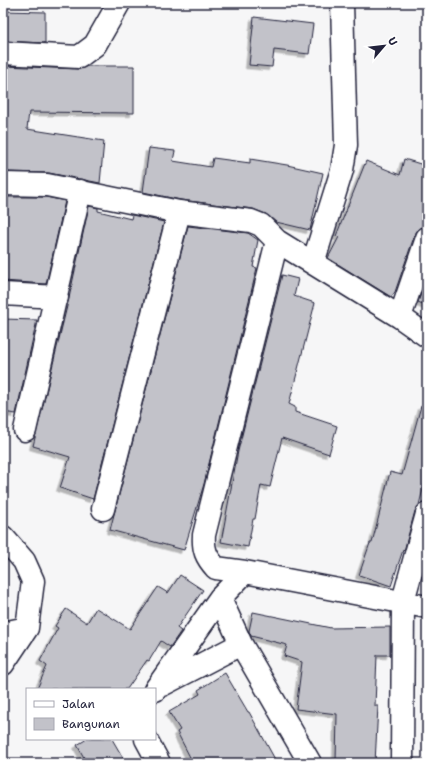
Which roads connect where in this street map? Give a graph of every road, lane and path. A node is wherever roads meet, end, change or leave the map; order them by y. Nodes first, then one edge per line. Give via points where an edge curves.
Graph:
1 (119, 3) edge
2 (342, 3) edge
3 (3, 52) edge
4 (3, 184) edge
5 (80, 191) junction
6 (180, 212) junction
7 (427, 238) edge
8 (276, 241) junction
9 (312, 263) junction
10 (3, 294) edge
11 (57, 297) junction
12 (400, 317) junction
13 (427, 336) edge
14 (25, 430) dead end
15 (103, 509) dead end
16 (427, 514) edge
17 (3, 537) edge
18 (245, 572) junction
19 (220, 598) junction
20 (403, 601) junction
21 (427, 607) edge
22 (27, 628) junction
23 (3, 633) edge
24 (241, 644) junction
25 (3, 664) edge
26 (156, 688) edge
27 (147, 740) edge
28 (159, 763) edge
29 (310, 763) edge
30 (402, 763) edge

1 - 3 street via 95,45 78,57
2 - 9 street via 346,145 342,170
4 - 5 street via 47,185
5 - 6 street
5 - 11 street
6 - 8 street via 261,225
6 - 15 street
7 - 12 street
8 - 9 street
8 - 18 street via 204,536 205,555 216,568
9 - 12 street
10 - 11 street
11 - 14 street
12 - 13 street
16 - 20 street
17 - 22 street via 24,561 33,581
18 - 19 street
18 - 20 street
19 - 24 street
19 - 26 street
20 - 21 street
20 - 30 street
22 - 23 street
22 - 25 street
24 - 26 street
24 - 29 street
27 - 28 street

